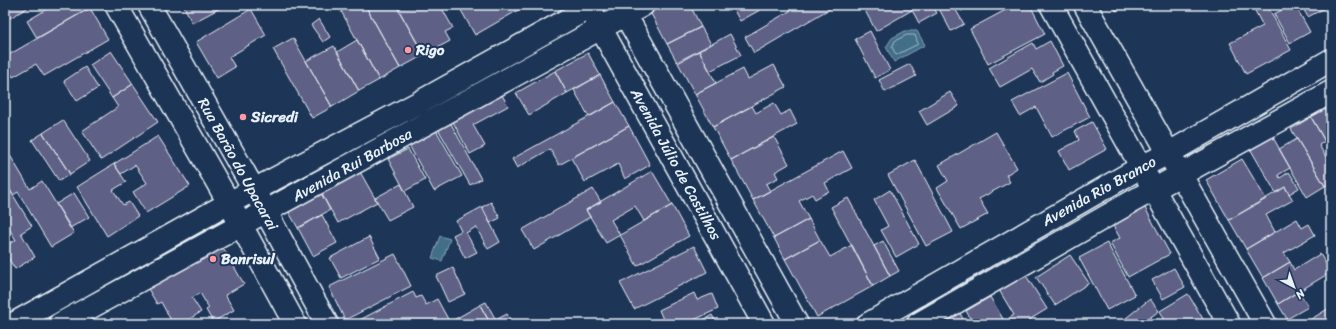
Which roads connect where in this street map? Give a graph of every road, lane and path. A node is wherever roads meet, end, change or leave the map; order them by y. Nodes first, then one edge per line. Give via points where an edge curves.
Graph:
1 (116, 5) edge
2 (149, 5) edge
3 (1051, 5) edge
4 (1085, 5) edge
5 (590, 6) edge
6 (630, 8) edge
7 (601, 29) junction
8 (166, 36) junction
9 (141, 49) junction
10 (1331, 60) edge
11 (1282, 88) junction
12 (1331, 92) edge
13 (672, 99) junction
14 (418, 103) junction
15 (206, 107) junction
16 (1295, 112) junction
17 (648, 113) junction
18 (182, 120) junction
19 (428, 124) junction
20 (1169, 153) junction
21 (1141, 166) junction
22 (1180, 176) junction
23 (1154, 189) junction
24 (254, 190) junction
25 (229, 203) junction
26 (265, 212) junction
27 (241, 225) junction
28 (764, 264) junction
29 (739, 278) junction
30 (13, 324) edge
31 (60, 324) edge
32 (295, 324) edge
33 (328, 324) edge
34 (764, 324) edge
35 (797, 324) edge
36 (868, 324) edge
37 (918, 324) edge
38 (1229, 324) edge
39 (1266, 324) edge

1 - 9 street, Rua Barão do Upacarai
2 - 8 street, Rua Barão do Upacarai
3 - 21 street
4 - 20 street
5 - 7 street, Avenida Júlio de Castilhos
5 - 14 street, Avenida Rui Barbosa
6 - 7 street, Avenida Rui Barbosa
6 - 13 street, Avenida Júlio de Castilhos
7 - 17 street, Avenida Júlio de Castilhos
7 - 19 street, Avenida Rui Barbosa
8 - 9 street
8 - 15 street, Rua Barão do Upacarai
9 - 18 street, Rua Barão do Upacarai
10 - 11 street, Avenida Rio Branco
11 - 16 street
11 - 20 street, Avenida Rio Branco
12 - 16 street, Avenida Rio Branco
13 - 17 street
13 - 28 street, Avenida Júlio de Castilhos
14 - 19 street
14 - 24 street, Avenida Rui Barbosa
15 - 18 street
15 - 24 street, Rua Barão do Upacarai
16 - 22 street, Avenida Rio Branco
17 - 29 street, Avenida Júlio de Castilhos
18 - 25 street, Rua Barão do Upacarai
19 - 26 street, Avenida Rui Barbosa
20 - 21 street, Avenida Rio Branco
20 - 22 street
21 - 23 street
21 - 36 street, Avenida Rio Branco
22 - 23 street, Avenida Rio Branco
22 - 39 street
23 - 37 street, Avenida Rio Branco
23 - 38 street
24 - 25 street, Avenida Rui Barbosa
24 - 26 street, Rua Barão do Upacarai
25 - 27 street, Rua Barão do Upacarai
25 - 30 street, Avenida Rui Barbosa
26 - 27 street, Avenida Rui Barbosa
26 - 33 street, Rua Barão do Upacarai
27 - 31 street, Avenida Rui Barbosa
27 - 32 street, Rua Barão do Upacarai
28 - 29 street
28 - 35 street, Avenida Júlio de Castilhos
29 - 34 street, Avenida Júlio de Castilhos

